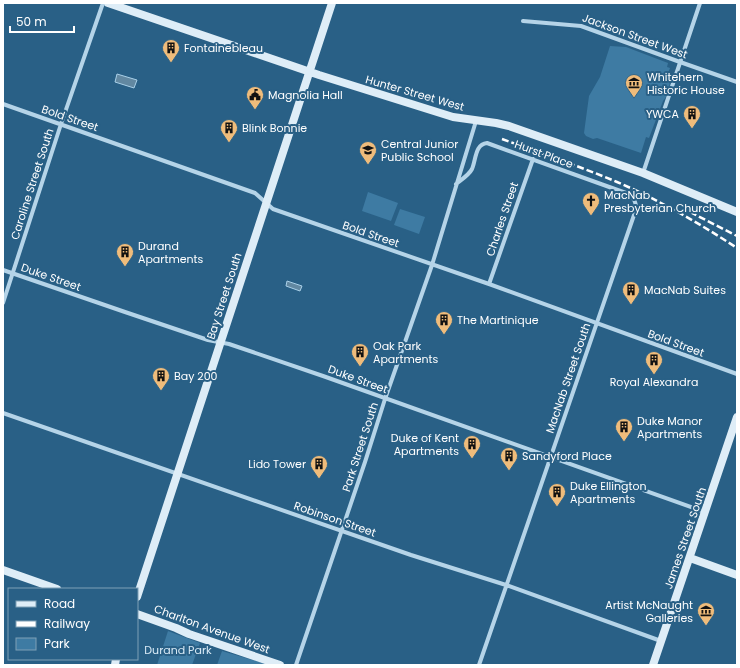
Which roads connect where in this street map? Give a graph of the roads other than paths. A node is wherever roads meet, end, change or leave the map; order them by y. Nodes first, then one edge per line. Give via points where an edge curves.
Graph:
1 (103, 3) edge
2 (108, 3) edge
3 (332, 3) edge
4 (700, 3) edge
5 (524, 21) dead end
6 (680, 62) junction
7 (309, 72) junction
8 (737, 82) edge
9 (3, 104) edge
10 (476, 121) junction
11 (61, 124) junction
12 (532, 159) junction
13 (643, 173) junction
14 (456, 184) junction
15 (266, 203) junction
16 (635, 210) joint
17 (737, 212) edge
18 (432, 265) junction
19 (3, 270) edge
20 (13, 273) junction
21 (489, 284) junction
22 (3, 303) edge
23 (596, 324) junction
24 (220, 342) junction
25 (737, 374) edge
26 (386, 398) junction
27 (3, 413) edge
28 (737, 418) edge
29 (733, 439) edge
30 (550, 457) junction
31 (178, 474) junction
32 (705, 512) junction
33 (342, 530) junction
34 (690, 558) junction
35 (3, 570) edge
36 (737, 575) edge
37 (506, 584) junction
38 (55, 588) edge
39 (138, 594) edge
40 (138, 614) edge
41 (661, 641) junction
42 (280, 665) edge
43 (296, 665) edge
44 (479, 665) edge
45 (653, 665) edge

1 - 11 street, Caroline Street South
2 - 7 street, Hunter Street West
3 - 7 street, Bay Street South
4 - 6 street
5 - 6 street, Jackson Street West via 581,26
6 - 8 street, Jackson Street West
6 - 13 street
7 - 10 street, Hunter Street West via 453,117
7 - 15 street, Bay Street South
9 - 11 street, Bold Street
10 - 13 street, Hunter Street West via 509,126
10 - 14 street, Park Street South
11 - 15 street, Bold Street via 256,193
11 - 20 street, Caroline Street South
12 - 14 street, Hurst Place via 483,144 478,150 472,169
12 - 16 street, Hurst Place via 626,193 634,198
12 - 21 street, Charles Street
13 - 17 street, Hunter Street West
14 - 18 street, Park Street South
15 - 18 street, Bold Street via 273,209
15 - 24 street, Bay Street South
16 - 23 street, MacNab Street South
18 - 21 street, Bold Street
18 - 26 street, Park Street South
19 - 20 street, Duke Street
20 - 22 street, Caroline Street South
20 - 24 street, Duke Street
21 - 23 street, Bold Street
23 - 25 street, Bold Street
23 - 30 street, MacNab Street South
24 - 26 street, Duke Street
24 - 31 street, Bay Street South
26 - 30 street, Duke Street
26 - 33 street, Park Street South
27 - 31 street, Robinson Street
28 - 29 street, James Street South
29 - 32 street, James Street South
30 - 32 street, Duke Street
30 - 37 street, MacNab Street South
31 - 33 street, Robinson Street
31 - 39 street, Bay Street South
32 - 34 street, James Street South
33 - 37 street, Robinson Street via 414,556
33 - 43 street, Park Street South
34 - 36 street
34 - 41 street, James Street South
35 - 38 street
37 - 41 street, Robinson Street
37 - 44 street, MacNab Street South
40 - 42 street, Charlton Avenue West
41 - 45 street, James Street South

